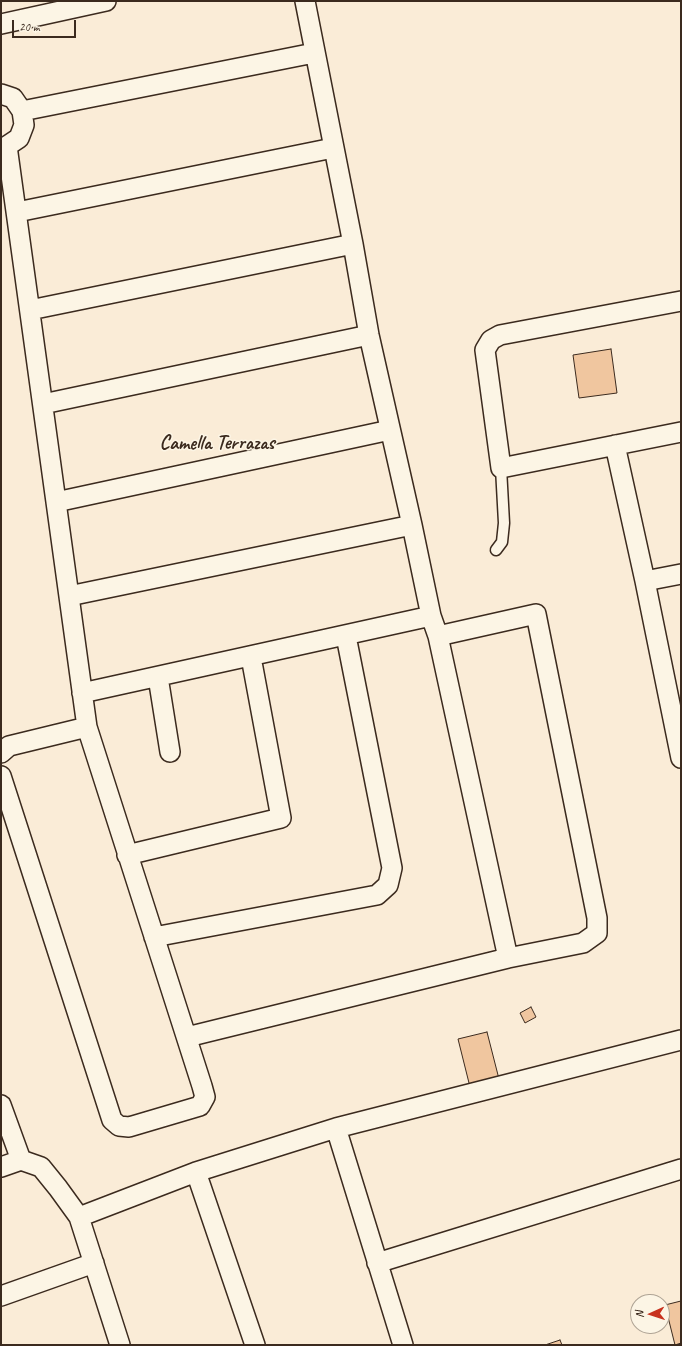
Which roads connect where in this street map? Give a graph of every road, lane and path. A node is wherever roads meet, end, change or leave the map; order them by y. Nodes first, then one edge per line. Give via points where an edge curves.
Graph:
1 (102, 1) edge
2 (305, 1) edge
3 (1, 24) edge
4 (314, 53) junction
5 (1, 94) edge
6 (22, 111) junction
7 (4, 147) edge
8 (333, 148) junction
9 (16, 212) junction
10 (353, 244) junction
11 (681, 301) edge
12 (30, 310) junction
13 (369, 335) junction
14 (43, 404) junction
15 (390, 430) junction
16 (681, 432) edge
17 (615, 445) junction
18 (501, 468) junction
19 (56, 502) junction
20 (412, 524) junction
21 (496, 550) dead end
22 (681, 574) edge
23 (646, 581) junction
24 (69, 596) junction
25 (431, 616) junction
26 (346, 636) junction
27 (438, 636) junction
28 (251, 657) junction
29 (158, 677) junction
30 (82, 693) junction
31 (676, 699) edge
32 (87, 727) junction
33 (170, 752) dead end
34 (1, 753) edge
35 (681, 758) edge
36 (1, 776) edge
37 (127, 855) junction
38 (154, 937) junction
39 (508, 958) junction
40 (187, 1037) junction
41 (681, 1040) edge
42 (1, 1105) edge
43 (336, 1128) junction
44 (21, 1160) junction
45 (1, 1167) edge
46 (681, 1169) edge
47 (196, 1172) junction
48 (79, 1217) junction
49 (94, 1263) junction
50 (377, 1264) junction
51 (1, 1296) edge
52 (120, 1345) edge
53 (255, 1345) edge
54 (403, 1345) edge

1 - 3 street
2 - 4 street
4 - 6 street
4 - 8 street
5 - 6 street via 13,98
6 - 7 street via 24,125 19,138
7 - 9 street
8 - 9 street
8 - 10 street
9 - 12 street
10 - 12 street
10 - 13 street
11 - 18 street via 500,335 491,340 486,350
12 - 14 street
13 - 14 street
13 - 15 street
14 - 19 street
15 - 19 street
15 - 20 street
16 - 17 street
17 - 18 street
17 - 23 street
18 - 21 lane via 504,524 502,542
19 - 24 street
20 - 24 street
20 - 25 street
22 - 23 street
23 - 31 street
24 - 30 street
25 - 26 street
25 - 27 street
26 - 28 street
26 - 38 street via 392,868 388,884 377,895
27 - 39 street
27 - 39 street via 536,614 597,918 597,933 583,943
28 - 29 street
28 - 37 street via 280,818
29 - 30 street
29 - 33 street
30 - 32 street
31 - 35 street
32 - 34 street via 9,746
32 - 37 street
36 - 40 street via 112,1120 119,1126 129,1127 200,1106 205,1097
37 - 38 street
38 - 40 street
39 - 40 street
41 - 43 street
42 - 44 street
43 - 47 street
43 - 50 street
44 - 45 street
44 - 48 street via 42,1167
46 - 50 street
47 - 48 street
47 - 53 street
48 - 49 street
49 - 51 street
49 - 52 street
50 - 54 street

